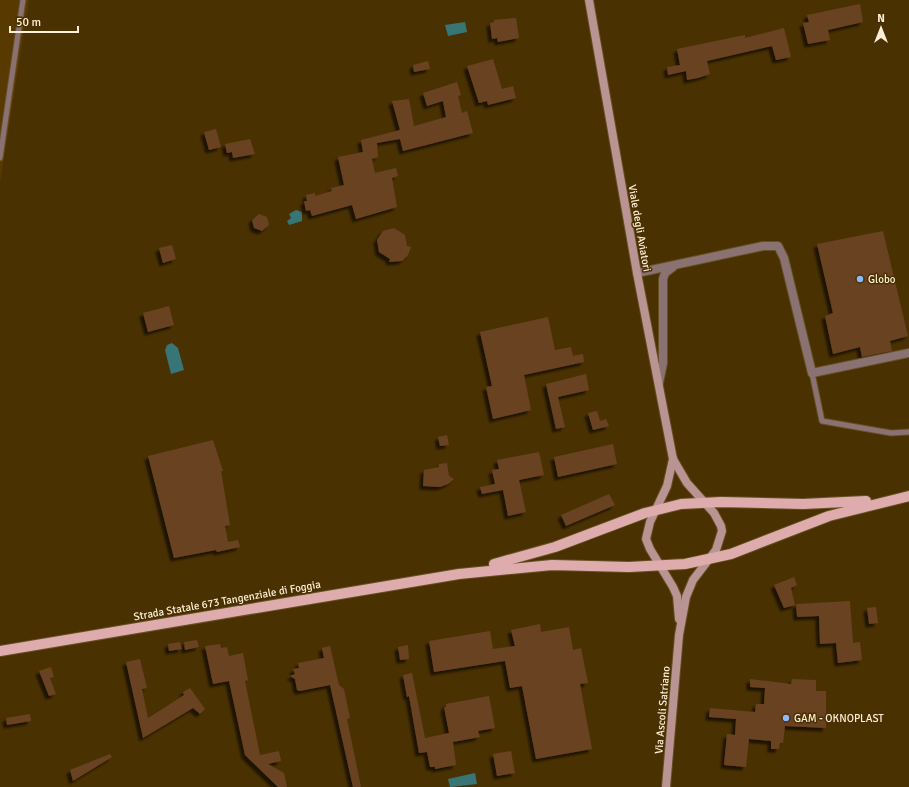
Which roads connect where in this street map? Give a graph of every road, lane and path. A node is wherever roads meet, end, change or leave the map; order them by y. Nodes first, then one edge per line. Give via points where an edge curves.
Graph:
1 (23, 0) edge
2 (589, 0) edge
3 (0, 158) edge
4 (674, 266) junction
5 (637, 273) junction
6 (909, 353) edge
7 (812, 373) junction
8 (659, 383) junction
9 (909, 432) edge
10 (673, 458) junction
11 (905, 496) edge
12 (705, 502) junction
13 (656, 510) junction
14 (710, 560) junction
15 (660, 566) junction
16 (459, 574) junction
17 (679, 635) junction
18 (0, 651) edge
19 (666, 787) edge

1 - 3 lane
2 - 5 main road, Viale degli Aviatori
4 - 5 street
4 - 7 street via 763,246 778,246 784,258
4 - 8 street via 665,273 663,279 663,363
5 - 8 main road, Viale degli Aviatori
6 - 7 street
7 - 9 lane via 822,421 891,434
8 - 10 main road, Viale degli Aviatori
10 - 12 main road, Viale degli Aviatori via 687,483
10 - 13 main road, Viale degli Aviatori via 666,486
11 - 12 main road, Strada Statale 673 Tangenziale di Foggia via 817,504
11 - 14 main road, Strada Statale 673 Tangenziale di Foggia via 817,519 742,550
12 - 13 main road, Strada Statale 673 Tangenziale di Foggia
12 - 14 main road, Via Ascoli Satriano via 718,519 722,532 720,543
13 - 15 main road, Via Ascoli Satriano via 646,539
13 - 16 main road, Strada Statale 673 Tangenziale di Foggia via 623,520 555,548
14 - 15 main road, Strada Statale 673 Tangenziale di Foggia
14 - 17 main road, Via Ascoli Satriano via 688,589
15 - 16 main road, Strada Statale 673 Tangenziale di Foggia via 552,565
15 - 17 main road, Via Ascoli Satriano via 677,596
16 - 18 main road, Strada Statale 673 Tangenziale di Foggia
17 - 19 main road, Via Ascoli Satriano

